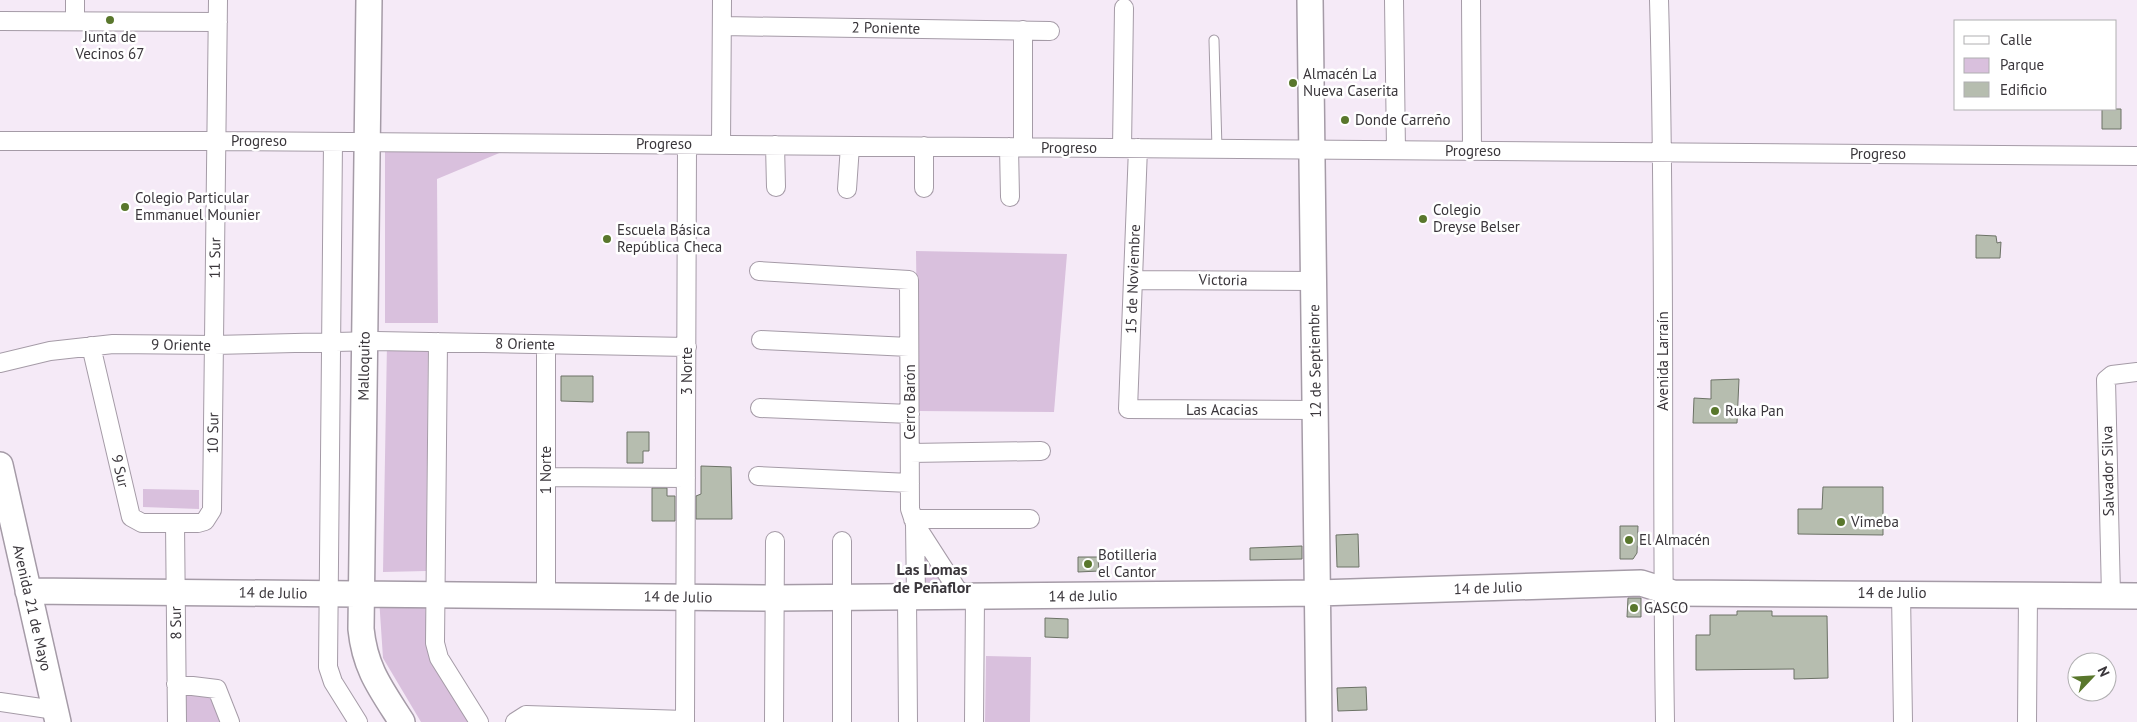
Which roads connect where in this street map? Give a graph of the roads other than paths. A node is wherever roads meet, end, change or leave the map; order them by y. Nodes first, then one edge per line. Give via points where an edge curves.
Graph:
1 (75, 0) edge
2 (218, 0) edge
3 (369, 0) edge
4 (722, 0) edge
5 (1310, 0) edge
6 (1394, 0) edge
7 (1471, 0) edge
8 (1659, 0) edge
9 (1124, 8) dead end
10 (75, 20) junction
11 (0, 21) edge
12 (218, 22) junction
13 (722, 26) junction
14 (1023, 30) junction
15 (1050, 30) dead end
16 (1214, 40) dead end
17 (0, 141) edge
18 (217, 141) junction
19 (332, 142) junction
20 (367, 142) junction
21 (688, 144) junction
22 (721, 145) junction
23 (774, 145) junction
24 (850, 146) junction
25 (924, 146) junction
26 (1016, 147) junction
27 (1130, 148) junction
28 (1217, 149) junction
29 (1310, 150) junction
30 (1396, 150) junction
31 (1472, 151) junction
32 (1664, 152) junction
33 (2137, 156) edge
34 (776, 187) dead end
35 (924, 188) dead end
36 (847, 190) dead end
37 (1010, 198) dead end
38 (759, 271) dead end
39 (1133, 280) junction
40 (1314, 281) junction
41 (761, 340) dead end
42 (364, 342) junction
43 (438, 342) junction
44 (331, 344) junction
45 (546, 345) junction
46 (91, 346) junction
47 (214, 346) junction
48 (687, 347) junction
49 (909, 348) junction
50 (0, 362) edge
51 (2137, 372) edge
52 (760, 408) dead end
53 (1128, 409) joint
54 (1315, 410) junction
55 (910, 414) junction
56 (1041, 451) dead end
57 (910, 453) junction
58 (0, 466) edge
59 (758, 476) dead end
60 (546, 477) junction
61 (686, 478) junction
62 (910, 483) junction
63 (4, 506) edge
64 (208, 519) joint
65 (1030, 519) dead end
66 (914, 521) junction
67 (175, 524) junction
68 (775, 541) dead end
69 (842, 541) dead end
70 (1663, 590) junction
71 (28, 591) junction
72 (175, 592) junction
73 (1318, 593) junction
74 (1901, 593) junction
75 (329, 594) junction
76 (360, 594) junction
77 (2028, 594) junction
78 (435, 595) junction
79 (2111, 595) junction
80 (546, 596) junction
81 (2137, 596) edge
82 (686, 597) junction
83 (912, 597) junction
84 (969, 597) junction
85 (773, 598) junction
86 (843, 598) junction
87 (176, 684) junction
88 (0, 702) edge
89 (56, 716) edge
90 (685, 721) edge
91 (177, 722) edge
92 (230, 722) edge
93 (358, 722) edge
94 (402, 722) edge
95 (479, 722) edge
96 (515, 722) edge
97 (774, 722) edge
98 (842, 722) edge
99 (908, 722) edge
100 (974, 722) edge
101 (1318, 722) edge
102 (1665, 722) edge
103 (1903, 722) edge
104 (2027, 722) edge

1 - 10 street
2 - 12 street, 11 Sur
3 - 20 street, Malloquito
4 - 13 street
5 - 29 street, 12 de Septiembre
6 - 30 street
7 - 31 street
8 - 32 street, Avenida Larraín
9 - 27 street, 15 de Noviembre
10 - 11 street
10 - 12 street
12 - 18 street, 11 Sur
13 - 14 street, 2 Poniente
13 - 22 street
14 - 15 street, 2 Poniente
14 - 26 street
16 - 28 lane
17 - 18 street, Progreso
18 - 19 street, Progreso
18 - 47 street, 11 Sur
19 - 20 street, Progreso
19 - 44 street
20 - 21 street, Progreso
20 - 42 street, Malloquito
21 - 22 street, Progreso
21 - 48 street, 3 Norte
22 - 23 street, Progreso
23 - 24 street, Progreso
23 - 34 street
24 - 25 street, Progreso
24 - 36 street
25 - 26 street, Progreso
25 - 35 street
26 - 27 street, Progreso
26 - 37 street
27 - 28 street, Progreso
27 - 39 street, 15 de Noviembre
28 - 29 street, Progreso
29 - 30 street, Progreso
29 - 40 street, 12 de Septiembre
30 - 31 street, Progreso
31 - 32 street, Progreso
32 - 33 street, Progreso
32 - 70 street, Avenida Larraín
38 - 49 street, Cerro Barón via 909,280
39 - 40 street, Victoria
39 - 53 street, 15 de Noviembre
40 - 54 street, 12 de Septiembre
41 - 49 street
42 - 43 street, 8 Oriente
42 - 44 street, 9 Oriente
42 - 76 street, Malloquito
43 - 45 street, 8 Oriente
43 - 78 street
44 - 47 street, 9 Oriente
44 - 75 street
45 - 48 street, 8 Oriente
45 - 60 street, 1 Norte
46 - 47 street, 9 Oriente
46 - 50 street, 9 Oriente
46 - 67 street, 9 Sur via 131,517 137,522
47 - 64 street, 10 Sur via 212,510
48 - 61 street, 3 Norte
49 - 55 street, Cerro Barón
51 - 79 street, Salvador Silva via 2112,375 2106,380
52 - 55 street
53 - 54 street, Las Acacias
54 - 73 street, 12 de Septiembre
55 - 57 street, Cerro Barón
56 - 57 street
57 - 62 street, Cerro Barón
58 - 63 street, Avenida 21 de Mayo
59 - 62 street
60 - 61 street
60 - 80 street, 1 Norte
61 - 82 street, 3 Norte
62 - 66 street, Cerro Barón via 910,509
63 - 71 street, Avenida 21 de Mayo
64 - 67 street, 9 Sur via 198,524
65 - 66 street
66 - 83 street, Cerro Barón
66 - 84 street, Cerro Barón
67 - 72 street, 8 Sur
68 - 85 street
69 - 86 street
70 - 73 street, 14 de Julio via 1641,583
70 - 74 street, 14 de Julio via 1673,593
70 - 102 street, Avenida Larraín
71 - 72 street, 14 de Julio
71 - 89 street, Avenida 21 de Mayo
72 - 75 street, 14 de Julio
72 - 87 street, 8 Sur
73 - 84 street, 14 de Julio
73 - 101 street, 12 de Septiembre
74 - 77 street, 14 de Julio
74 - 103 street
75 - 76 street, 14 de Julio
75 - 93 street via 330,673
76 - 78 street, 14 de Julio
76 - 94 street, Malloquito via 364,652 371,673
77 - 79 street, 14 de Julio
77 - 104 street
78 - 80 street, 14 de Julio
78 - 95 street via 436,651
79 - 81 street, 14 de Julio
80 - 82 street, 14 de Julio
82 - 85 street, 14 de Julio
82 - 90 street, 3 Norte
83 - 84 street, 14 de Julio
83 - 86 street, 14 de Julio
83 - 99 street, Cerro Barón
84 - 100 street
85 - 86 street, 14 de Julio
85 - 97 street
86 - 98 street
87 - 91 street, 8 Sur
87 - 92 street via 217,689
88 - 89 street
90 - 96 street via 526,715

